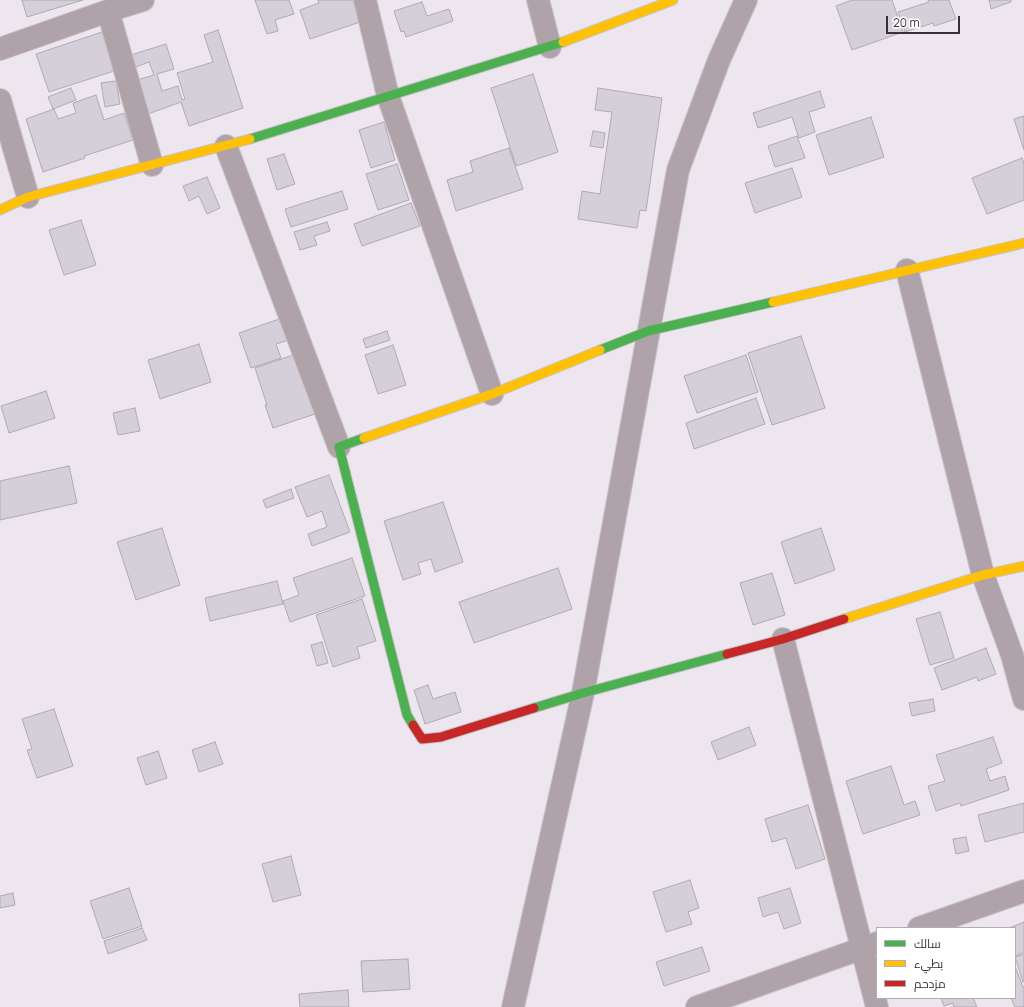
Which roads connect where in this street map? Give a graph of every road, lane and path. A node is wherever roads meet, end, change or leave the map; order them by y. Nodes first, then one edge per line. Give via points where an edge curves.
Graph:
1 (143, 0) edge
2 (365, 0) edge
3 (538, 0) edge
4 (673, 0) edge
5 (746, 0) edge
6 (108, 11) junction
7 (550, 47) junction
8 (0, 49) edge
9 (388, 96) junction
10 (0, 100) edge
11 (226, 146) junction
12 (152, 165) junction
13 (28, 198) junction
14 (0, 210) edge
15 (1024, 243) edge
16 (907, 270) junction
17 (648, 331) junction
18 (492, 394) junction
19 (339, 447) junction
20 (1024, 566) edge
21 (983, 575) junction
22 (782, 639) junction
23 (583, 693) junction
24 (1024, 700) edge
25 (1024, 891) edge
26 (922, 927) edge
27 (869, 946) edge
28 (513, 1007) edge
29 (698, 1007) edge
30 (877, 1007) edge

1 - 6 street
2 - 9 street
3 - 7 street
4 - 7 street
5 - 17 street via 719,60 678,170
6 - 8 street
6 - 12 street
7 - 9 street
9 - 11 street
9 - 18 street
10 - 13 street
11 - 12 street
11 - 19 street
12 - 13 street
13 - 14 street
15 - 16 street
16 - 17 street
16 - 21 street
17 - 18 street
17 - 23 street
18 - 19 street
19 - 23 street via 407,715 422,739 441,737
20 - 21 street
21 - 22 street
21 - 24 street via 1012,656
22 - 23 street
22 - 27 street
23 - 28 street
25 - 26 street
27 - 29 street
27 - 30 street

